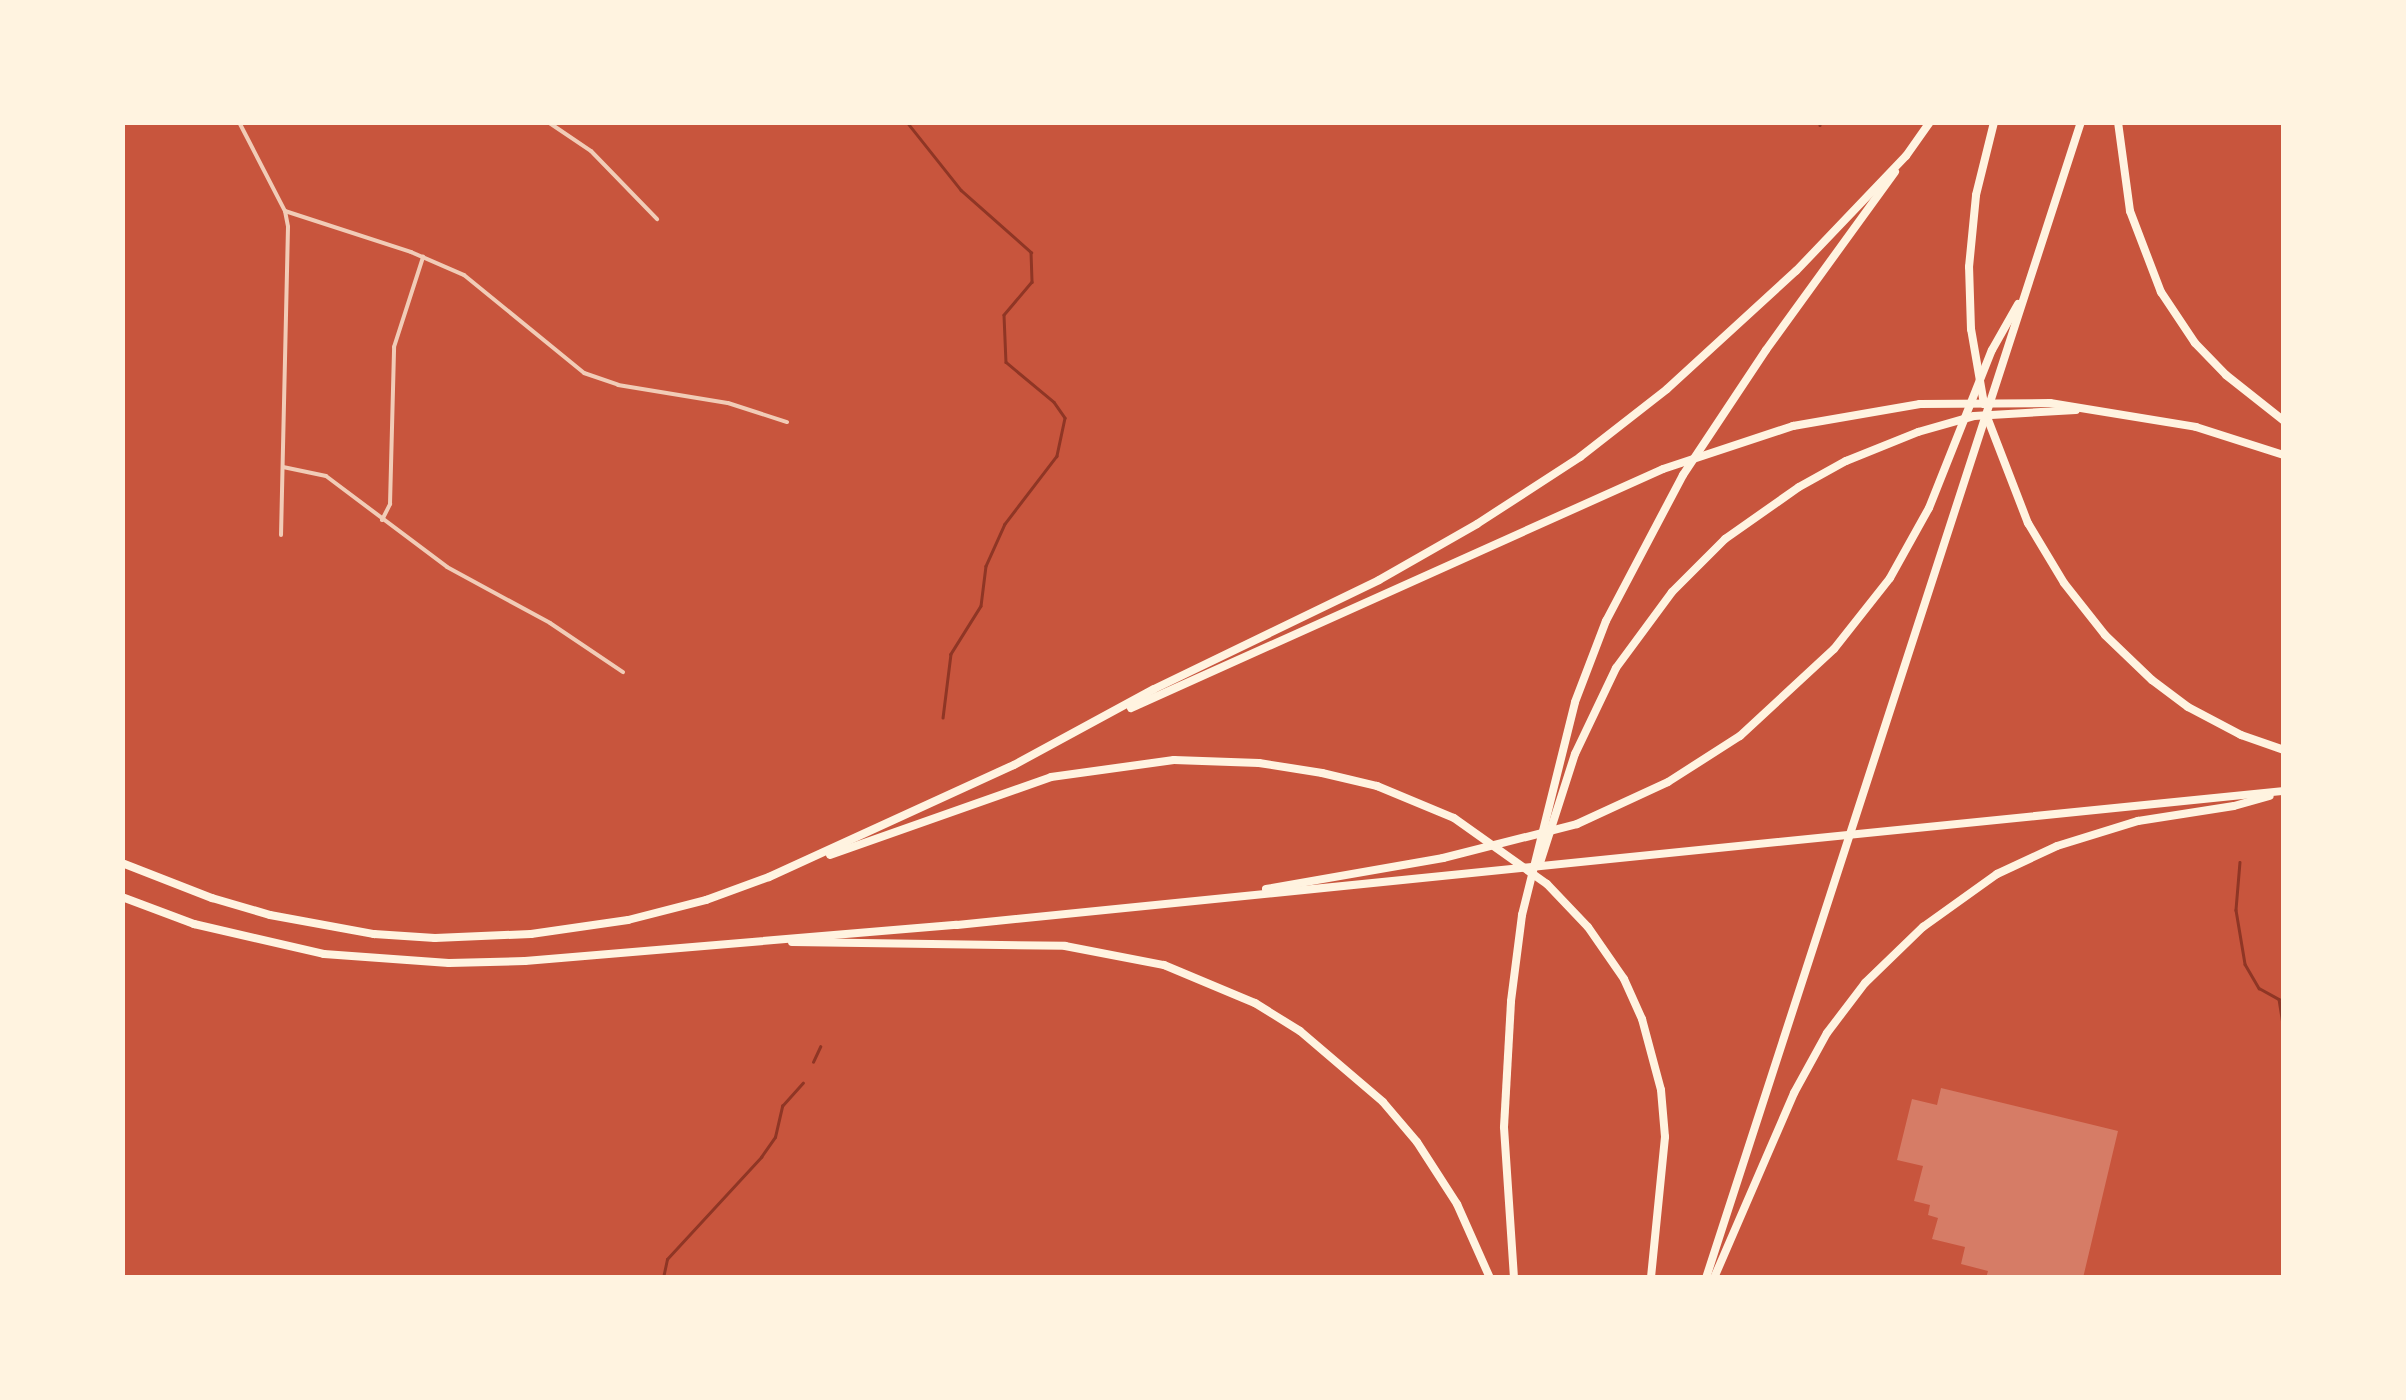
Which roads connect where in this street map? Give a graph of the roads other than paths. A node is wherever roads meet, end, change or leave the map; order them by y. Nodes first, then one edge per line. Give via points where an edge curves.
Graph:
1 (239, 122) edge
2 (548, 122) edge
3 (1930, 122) edge
4 (1994, 122) edge
5 (2081, 122) edge
6 (2118, 122) edge
7 (1906, 156) junction
8 (285, 211) junction
9 (657, 218) dead end
10 (422, 257) junction
11 (2025, 290) junction
12 (2096, 408) junction
13 (2284, 421) edge
14 (788, 422) dead end
15 (2284, 455) edge
16 (283, 467) junction
17 (382, 520) junction
18 (282, 534) dead end
19 (623, 672) dead end
20 (1117, 712) junction
21 (2284, 750) edge
22 (2284, 791) edge
23 (122, 863) edge
24 (769, 877) junction
25 (1529, 885) junction
26 (1242, 895) junction
27 (122, 896) edge
28 (772, 939) junction
29 (1490, 1278) edge
30 (1514, 1278) edge
31 (1652, 1278) edge
32 (1706, 1278) edge
33 (1714, 1278) edge

1 - 8 street
2 - 9 street via 590,151
3 - 7 highway
4 - 21 highway via 1972,219 1969,307 1980,391 2020,508 2083,608 2152,680 2203,716
5 - 11 highway
6 - 13 highway via 2130,211 2161,292 2226,376
7 - 20 highway via 1749,316 1590,449 1444,544
7 - 25 highway via 1668,500 1591,660
8 - 10 street
8 - 16 street
10 - 14 street via 482,287 584,374
10 - 17 street via 394,347 390,504
11 - 26 highway via 1984,369 1912,542 1834,650 1771,711 1696,766 1546,833
11 - 32 highway
12 - 15 highway via 2196,427
12 - 20 highway via 2000,400 1920,404 1758,434 1663,469
12 - 25 highway via 1974,416 1918,432 1846,461 1758,514 1688,574 1635,638 1588,724
16 - 17 street via 326,476
16 - 18 street
17 - 19 street via 447,568 550,623
20 - 24 highway
22 - 26 highway
22 - 33 highway via 2138,821 2057,846 1998,874 1923,927 1865,983 1827,1034
23 - 24 highway via 270,915 436,938 610,923
24 - 31 highway via 1000,791 1126,764 1288,766 1413,800 1489,840 1547,884 1624,979 1661,1090 1664,1163
25 - 30 highway via 1506,1070
26 - 28 highway
27 - 28 highway via 242,937 383,960 525,961
28 - 29 highway via 1065,946 1164,965 1233,992 1300,1030 1383,1102 1458,1204

